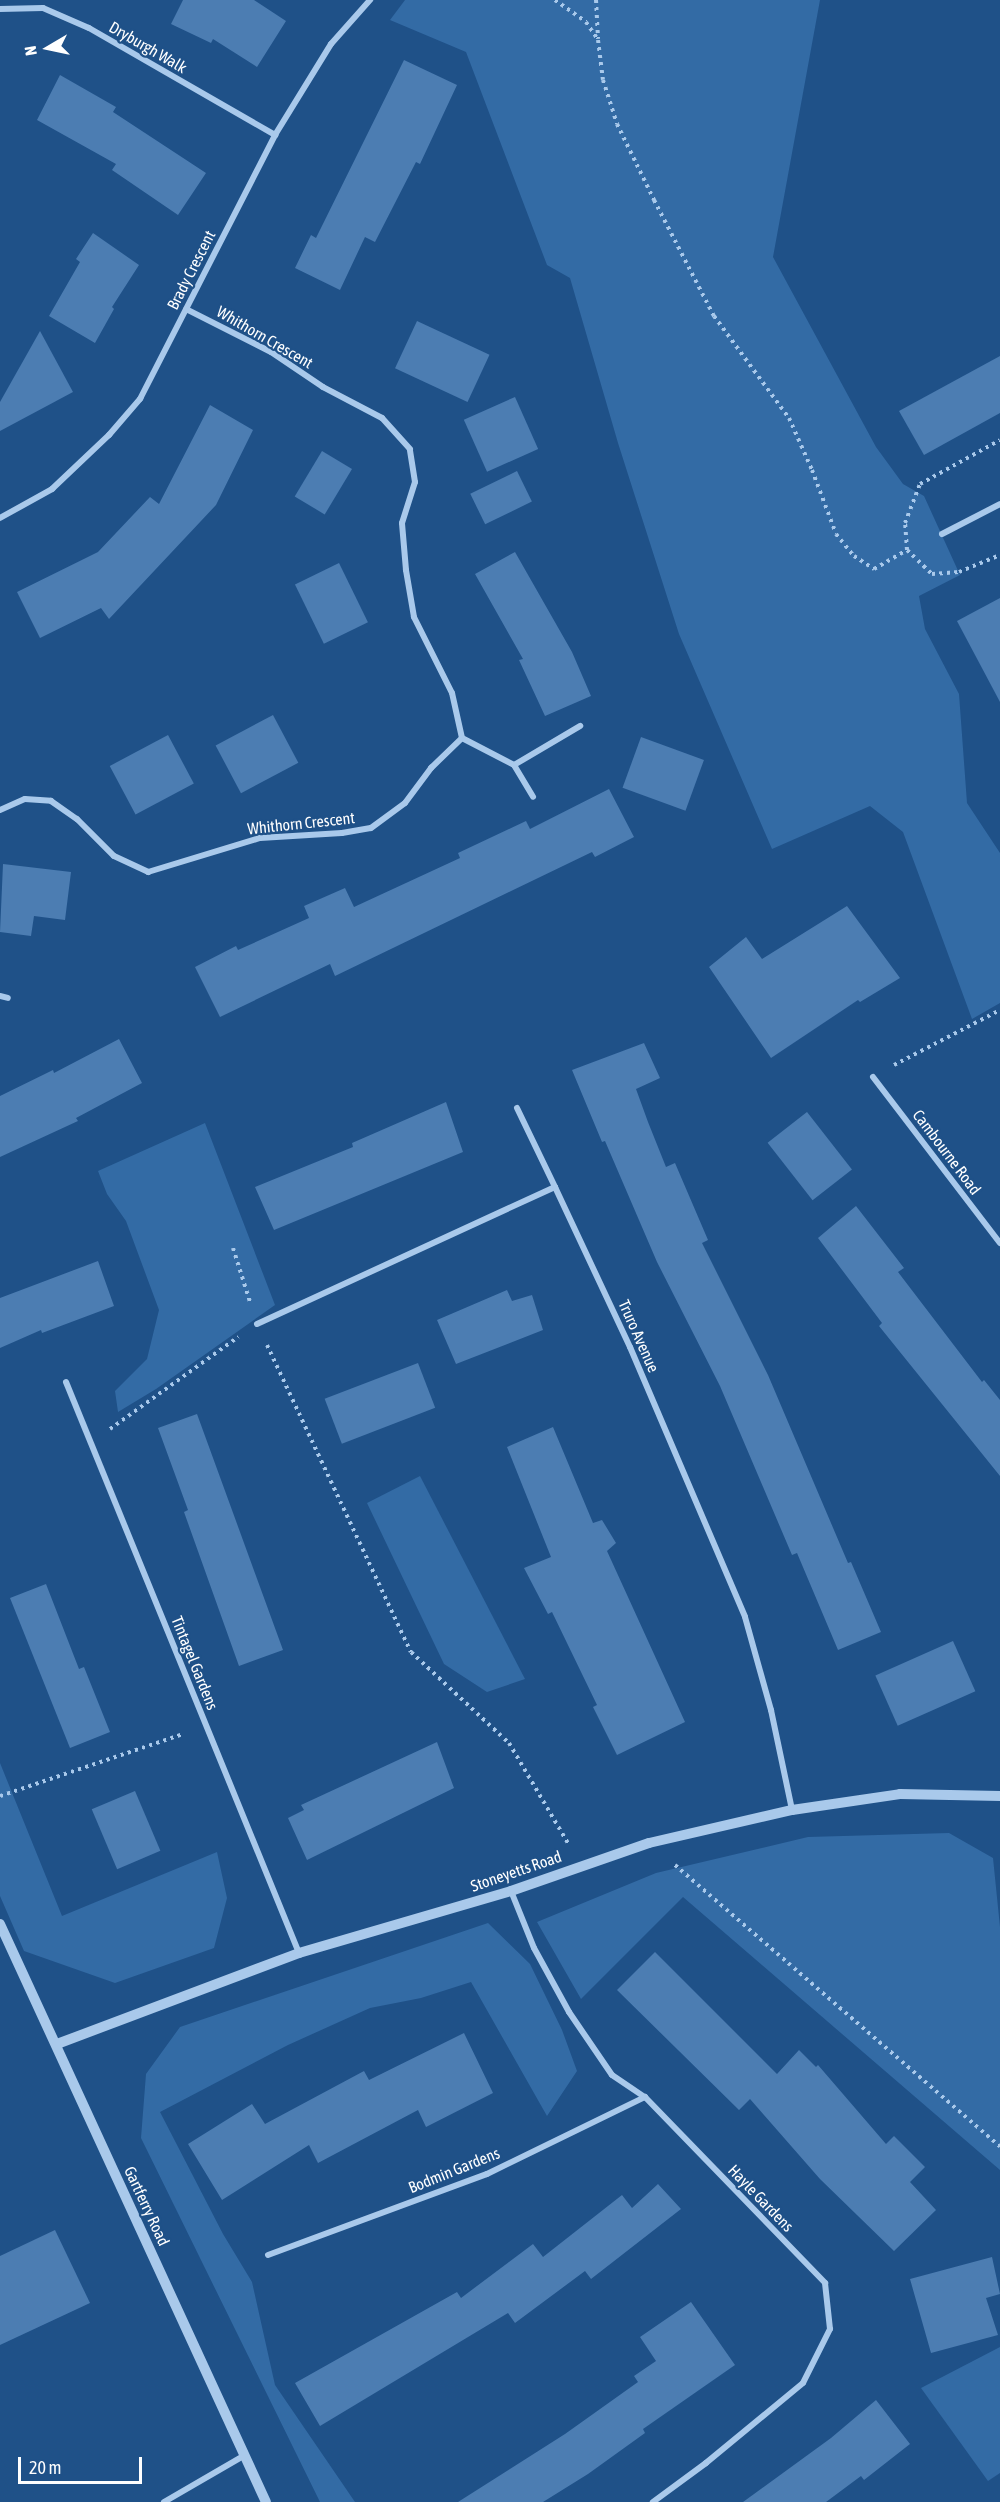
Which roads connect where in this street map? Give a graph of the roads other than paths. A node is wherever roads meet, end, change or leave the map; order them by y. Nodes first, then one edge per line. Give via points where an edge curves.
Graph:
1 (370, 0) edge
2 (0, 9) edge
3 (275, 135) junction
4 (186, 309) junction
5 (1000, 504) edge
6 (0, 518) edge
7 (942, 534) dead end
8 (580, 726) dead end
9 (462, 738) junction
10 (514, 765) junction
11 (533, 797) dead end
12 (0, 810) edge
13 (0, 996) edge
14 (8, 998) dead end
15 (873, 1077) road end
16 (518, 1108) dead end
17 (555, 1187) junction
18 (1000, 1243) edge
19 (257, 1324) road end
20 (66, 1382) dead end
21 (1000, 1796) edge
22 (792, 1810) junction
23 (511, 1891) junction
24 (0, 1924) edge
25 (299, 1953) junction
26 (57, 2044) junction
27 (645, 2097) junction
28 (268, 2255) dead end
29 (245, 2455) junction
30 (164, 2502) edge
31 (266, 2502) edge
32 (652, 2502) edge

1 - 3 street, Brady Crescent via 332,44
2 - 3 street, Dryburgh Walk via 43,8 89,28
3 - 4 street, Brady Crescent
4 - 6 street, Brady Crescent via 133,408 52,489
4 - 9 street, Whithorn Crescent via 271,352 323,387 382,418 410,449 416,482 402,523 414,617 452,693
5 - 7 street
8 - 10 street
9 - 10 street
9 - 12 street, Whithorn Crescent via 431,768 405,803 371,828 260,838 148,872 114,856 77,819 51,801 25,798
10 - 11 street
13 - 14 street
15 - 18 street, Cambourne Road
16 - 17 street, Truro Avenue
17 - 19 street
17 - 22 street, Truro Avenue via 630,1347 745,1617 771,1710
20 - 25 street, Tintagel Gardens
21 - 22 street, Stoneyetts Road via 900,1794
22 - 23 street, Stoneyetts Road via 649,1843
23 - 25 street, Stoneyetts Road
23 - 27 street, Hayle Gardens via 534,1948 569,2012 612,2075
24 - 26 street, Gartferry Road
25 - 26 street, Stoneyetts Road
26 - 29 street, Gartferry Road
27 - 28 street, Bodmin Gardens via 487,2174
27 - 32 street, Hayle Gardens via 825,2283 830,2329 803,2383
29 - 30 street
29 - 31 street, Gartferry Road

